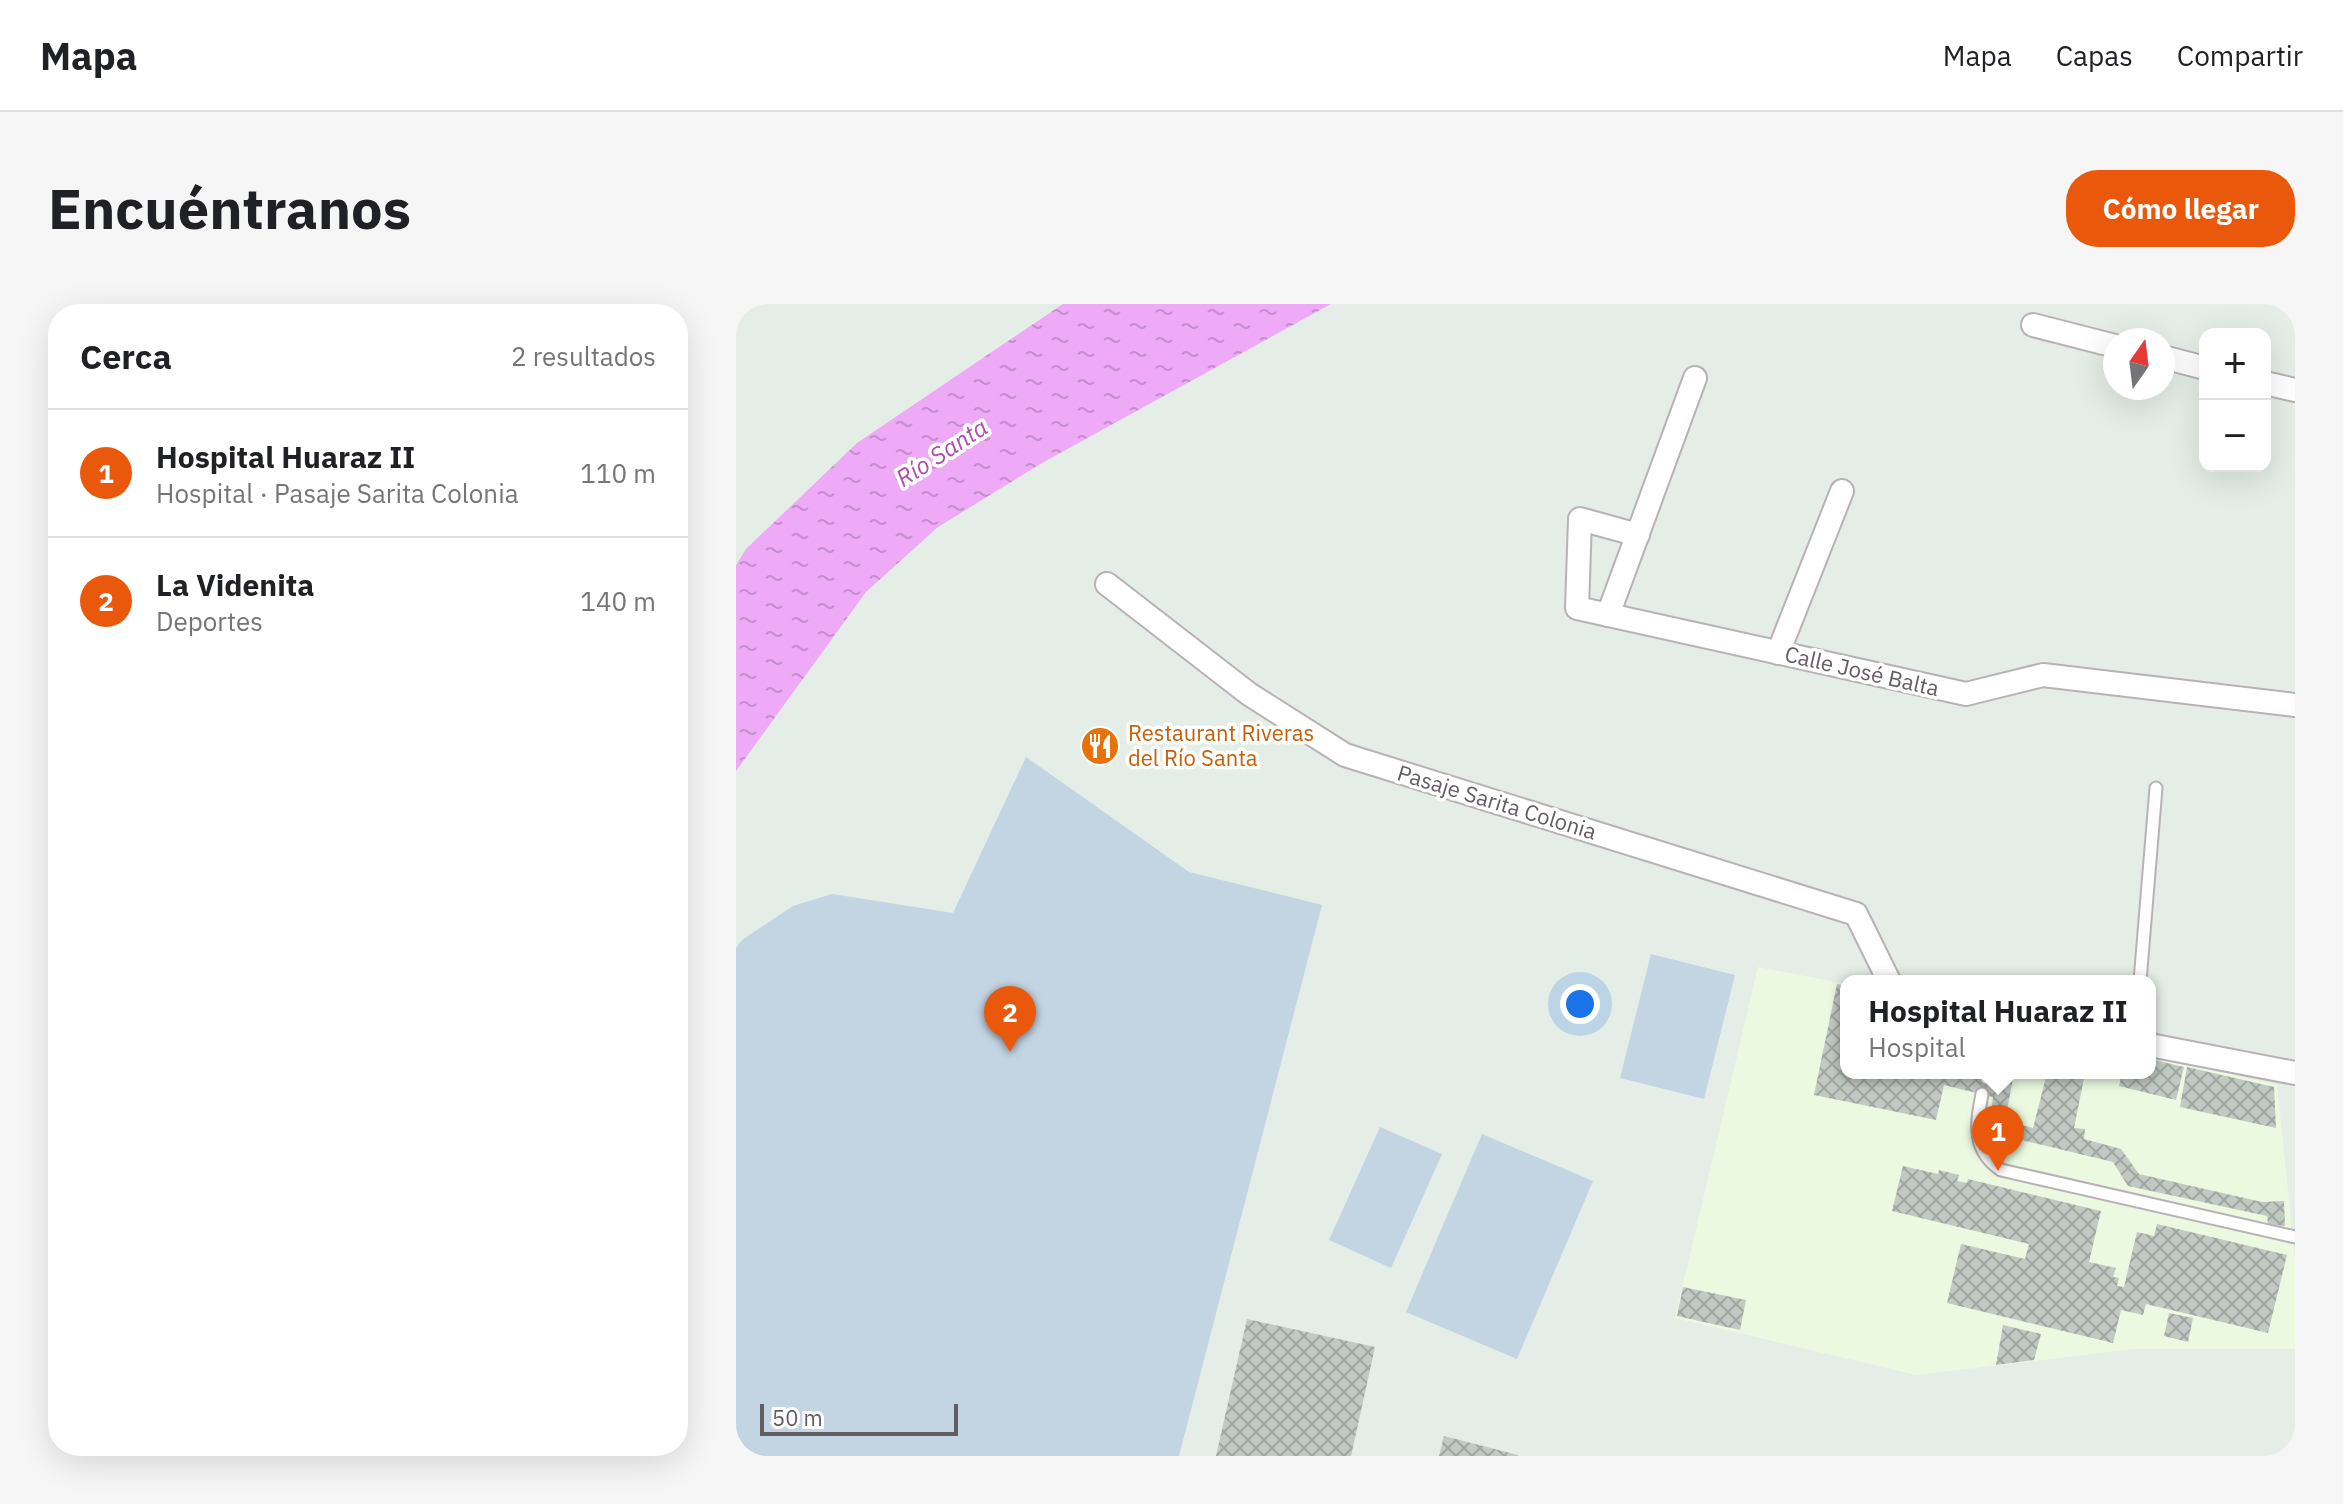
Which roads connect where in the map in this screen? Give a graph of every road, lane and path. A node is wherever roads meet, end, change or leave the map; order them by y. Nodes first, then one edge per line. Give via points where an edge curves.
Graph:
1 (2033, 325) dead end
2 (2103, 343) edge
3 (2175, 360) edge
4 (2199, 366) edge
5 (1695, 378) dead end
6 (2271, 384) edge
7 (2295, 390) edge
8 (1842, 491) dead end
9 (1638, 535) junction
10 (1107, 584) dead end
11 (1608, 615) junction
12 (1778, 653) junction
13 (2295, 705) edge
14 (2156, 788) dead end
15 (1886, 975) edge
16 (2140, 975) edge
17 (2156, 1046) edge
18 (2295, 1073) edge
19 (1982, 1094) dead end
20 (2295, 1237) edge

1 - 2 street
3 - 4 street
5 - 9 street
6 - 7 street
8 - 12 street
9 - 11 street
9 - 11 street, Calle José Balta via 1580,519 1577,608
10 - 15 street, Pasaje Sarita Colonia via 1249,694 1345,755 1856,914
11 - 12 street, Calle José Balta
12 - 13 street, Calle José Balta via 1966,694 2043,675
14 - 16 lane
17 - 18 street
19 - 20 lane via 1976,1124 1979,1144 2001,1170

